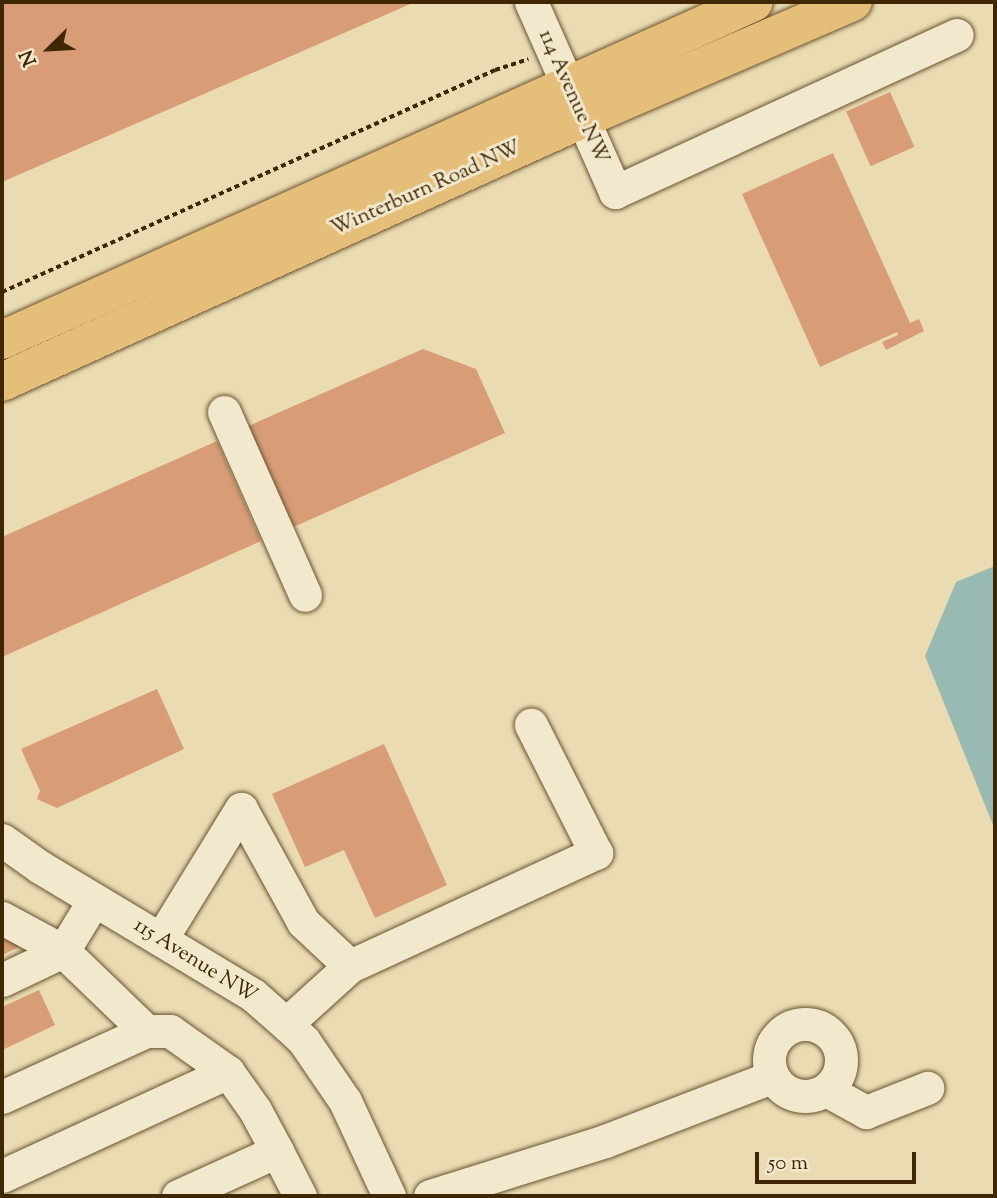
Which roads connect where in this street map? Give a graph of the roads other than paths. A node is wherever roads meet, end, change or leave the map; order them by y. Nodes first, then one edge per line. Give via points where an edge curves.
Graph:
1 (531, 2) edge
2 (754, 2) edge
3 (853, 2) edge
4 (957, 35) dead end
5 (567, 85) junction
6 (582, 119) junction
7 (2, 340) edge
8 (2, 382) edge
9 (224, 412) dead end
10 (305, 595) dead end
11 (531, 724) dead end
12 (2, 840) edge
13 (94, 900) junction
14 (2, 918) edge
15 (161, 939) junction
16 (63, 951) junction
17 (350, 966) junction
18 (2, 980) edge
19 (286, 1024) junction
20 (146, 1031) junction
21 (228, 1072) junction
22 (772, 1077) junction
23 (927, 1088) dead end
24 (826, 1090) junction
25 (2, 1097) edge
26 (277, 1152) junction
27 (2, 1176) edge
28 (178, 1196) edge
29 (300, 1196) edge
30 (388, 1196) edge
31 (430, 1196) edge

1 - 5 street, 114 Avenue NW
2 - 5 main road, Winterburn Road NW
3 - 6 main road, Winterburn Road NW
4 - 6 street, 114 Avenue NW via 615,192
5 - 6 street, 114 Avenue NW
5 - 7 main road, Winterburn Road NW
6 - 8 main road, Winterburn Road NW
9 - 10 street
11 - 17 street via 596,853
12 - 13 street, 115 Avenue NW
13 - 15 street, 115 Avenue NW
13 - 16 street
14 - 16 street
15 - 17 street via 241,809 303,922
15 - 19 street, 115 Avenue NW via 253,995
16 - 18 street
16 - 20 street
17 - 19 street
19 - 30 street, 115 Avenue NW via 304,1041 345,1101
20 - 21 street via 170,1031
20 - 25 street
21 - 26 street
21 - 27 street
22 - 24 street via 790,1094 803,1097
22 - 24 street via 768,1066 772,1044 788,1028 810,1024 830,1034 841,1056 835,1080
22 - 31 street via 606,1141
23 - 24 street via 866,1112
26 - 28 street
26 - 29 street

